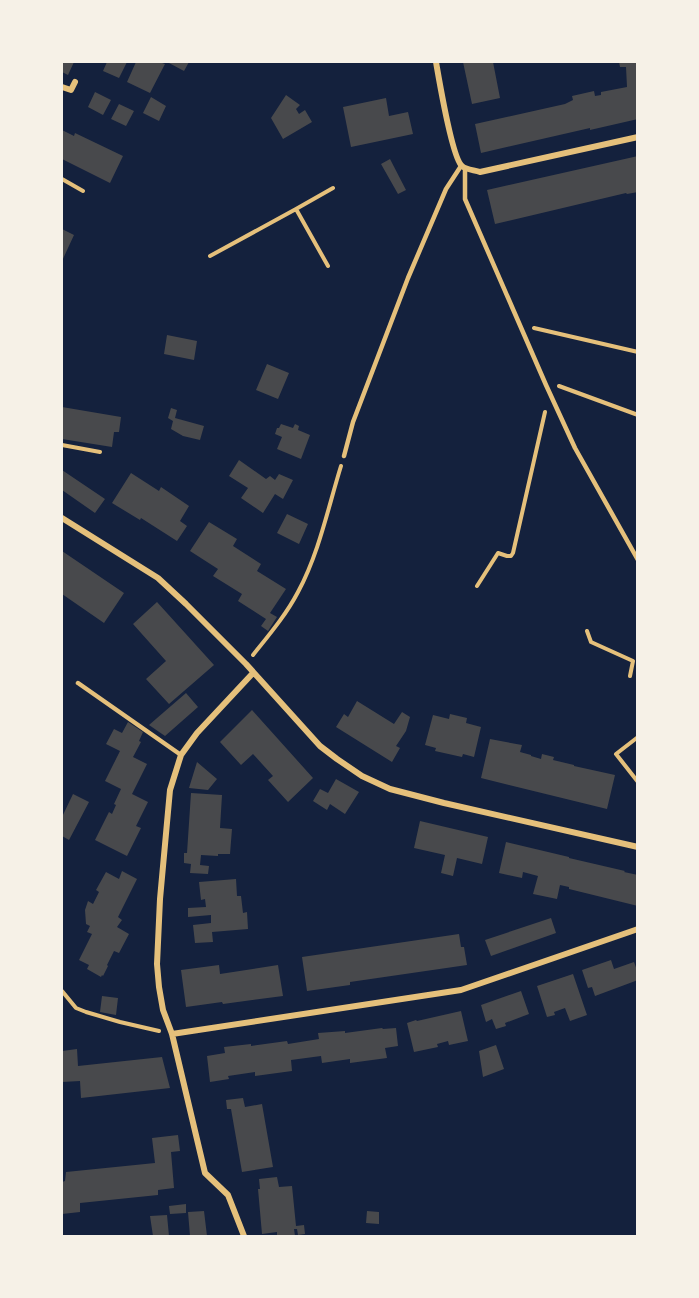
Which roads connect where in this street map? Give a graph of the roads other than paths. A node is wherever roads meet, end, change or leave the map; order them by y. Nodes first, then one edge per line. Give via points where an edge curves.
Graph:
1 (436, 62) edge
2 (75, 82) dead end
3 (62, 87) edge
4 (638, 137) edge
5 (462, 165) junction
6 (344, 456) road end
7 (62, 518) edge
8 (638, 560) edge
9 (253, 673) junction
10 (78, 682) dead end
11 (181, 755) junction
12 (638, 847) edge
13 (638, 928) edge
14 (171, 1034) junction
15 (244, 1236) edge

1 - 5 street via 453,144
2 - 3 street via 71,90
4 - 5 street via 480,172
5 - 6 lane via 446,189 408,278 353,422
5 - 8 lane via 465,199 546,385 575,448
7 - 9 street via 158,578
9 - 11 street
9 - 12 street via 320,746 362,776 390,789
10 - 11 lane
11 - 14 street via 170,790 157,964 163,1010
13 - 14 street via 461,990
14 - 15 street via 205,1173 228,1195

